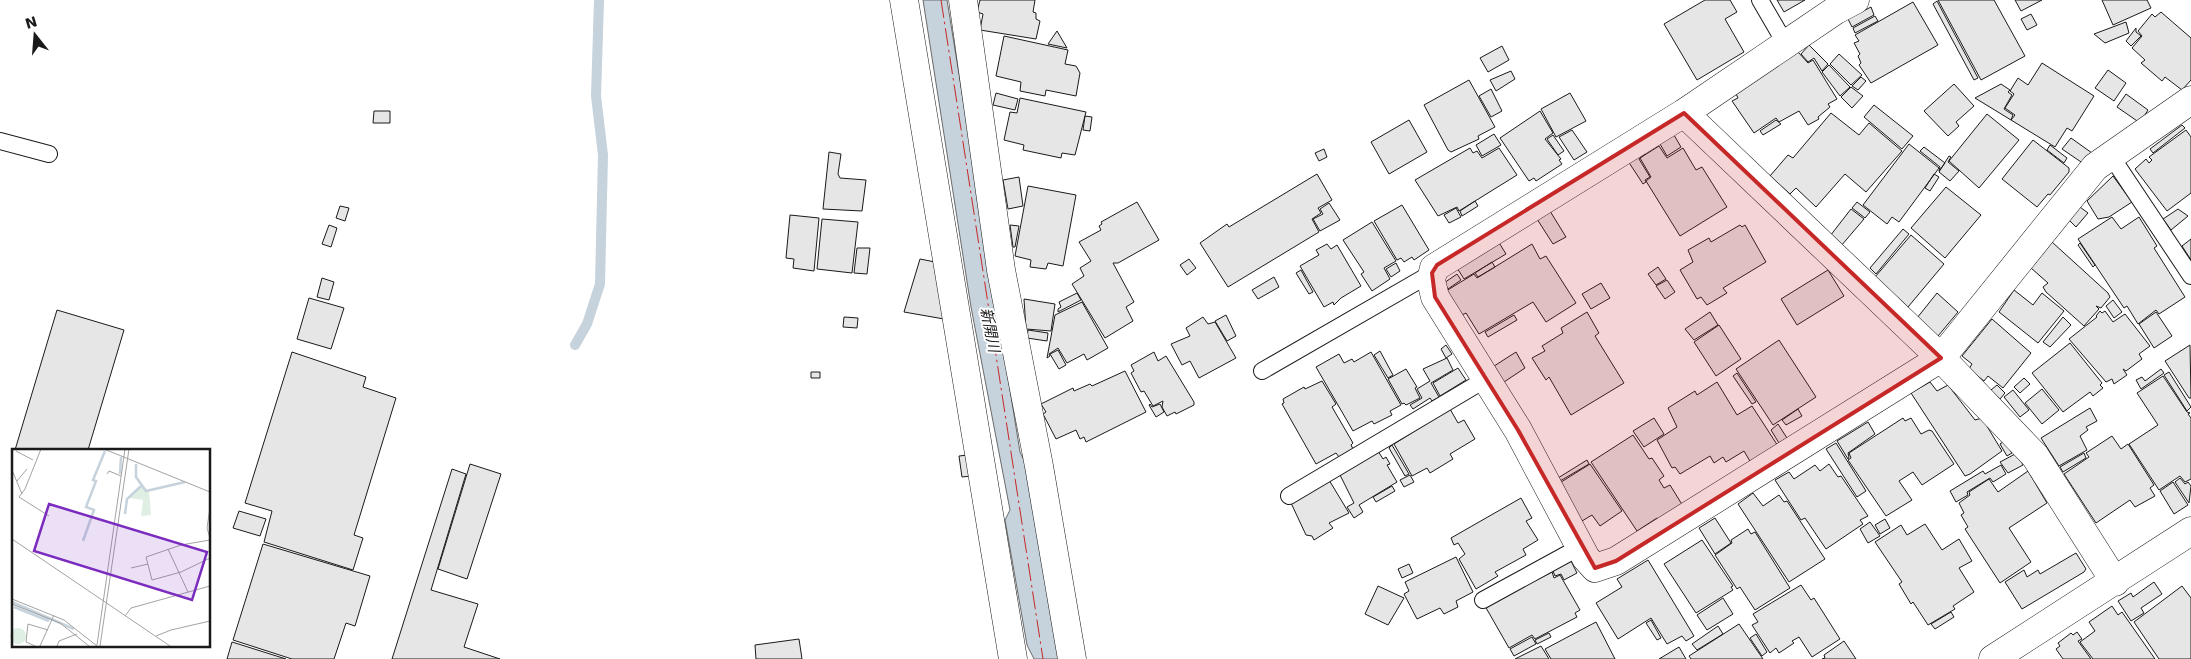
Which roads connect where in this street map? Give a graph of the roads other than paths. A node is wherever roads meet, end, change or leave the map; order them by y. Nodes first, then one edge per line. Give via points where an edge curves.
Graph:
1 (904, 0) edge
2 (963, 0) edge
3 (1760, 0) edge
4 (1855, 0) edge
5 (1785, 43) junction
6 (2191, 100) edge
7 (1684, 113) junction
8 (0, 141) edge
9 (49, 154) dead end
10 (2111, 156) junction
11 (1432, 273) junction
12 (2191, 276) edge
13 (1940, 358) junction
14 (1262, 371) dead end
15 (1486, 379) junction
16 (1289, 496) dead end
17 (2191, 531) edge
18 (1580, 547) junction
19 (2115, 582) junction
20 (1483, 600) dead end
21 (1013, 659) edge
22 (1072, 659) edge
23 (1993, 659) edge

1 - 21 street
2 - 22 street via 1001,270
3 - 5 lane
4 - 5 street
5 - 7 street
6 - 10 street
7 - 11 street via 1437,265
7 - 13 street
8 - 9 lane
10 - 12 lane
10 - 13 street via 2095,167
11 - 14 lane
11 - 15 street via 1435,297
13 - 18 street via 1609,565 1594,568
13 - 19 street via 2034,456
15 - 16 lane
15 - 18 street via 1518,430
17 - 19 street
18 - 20 lane
19 - 23 street

